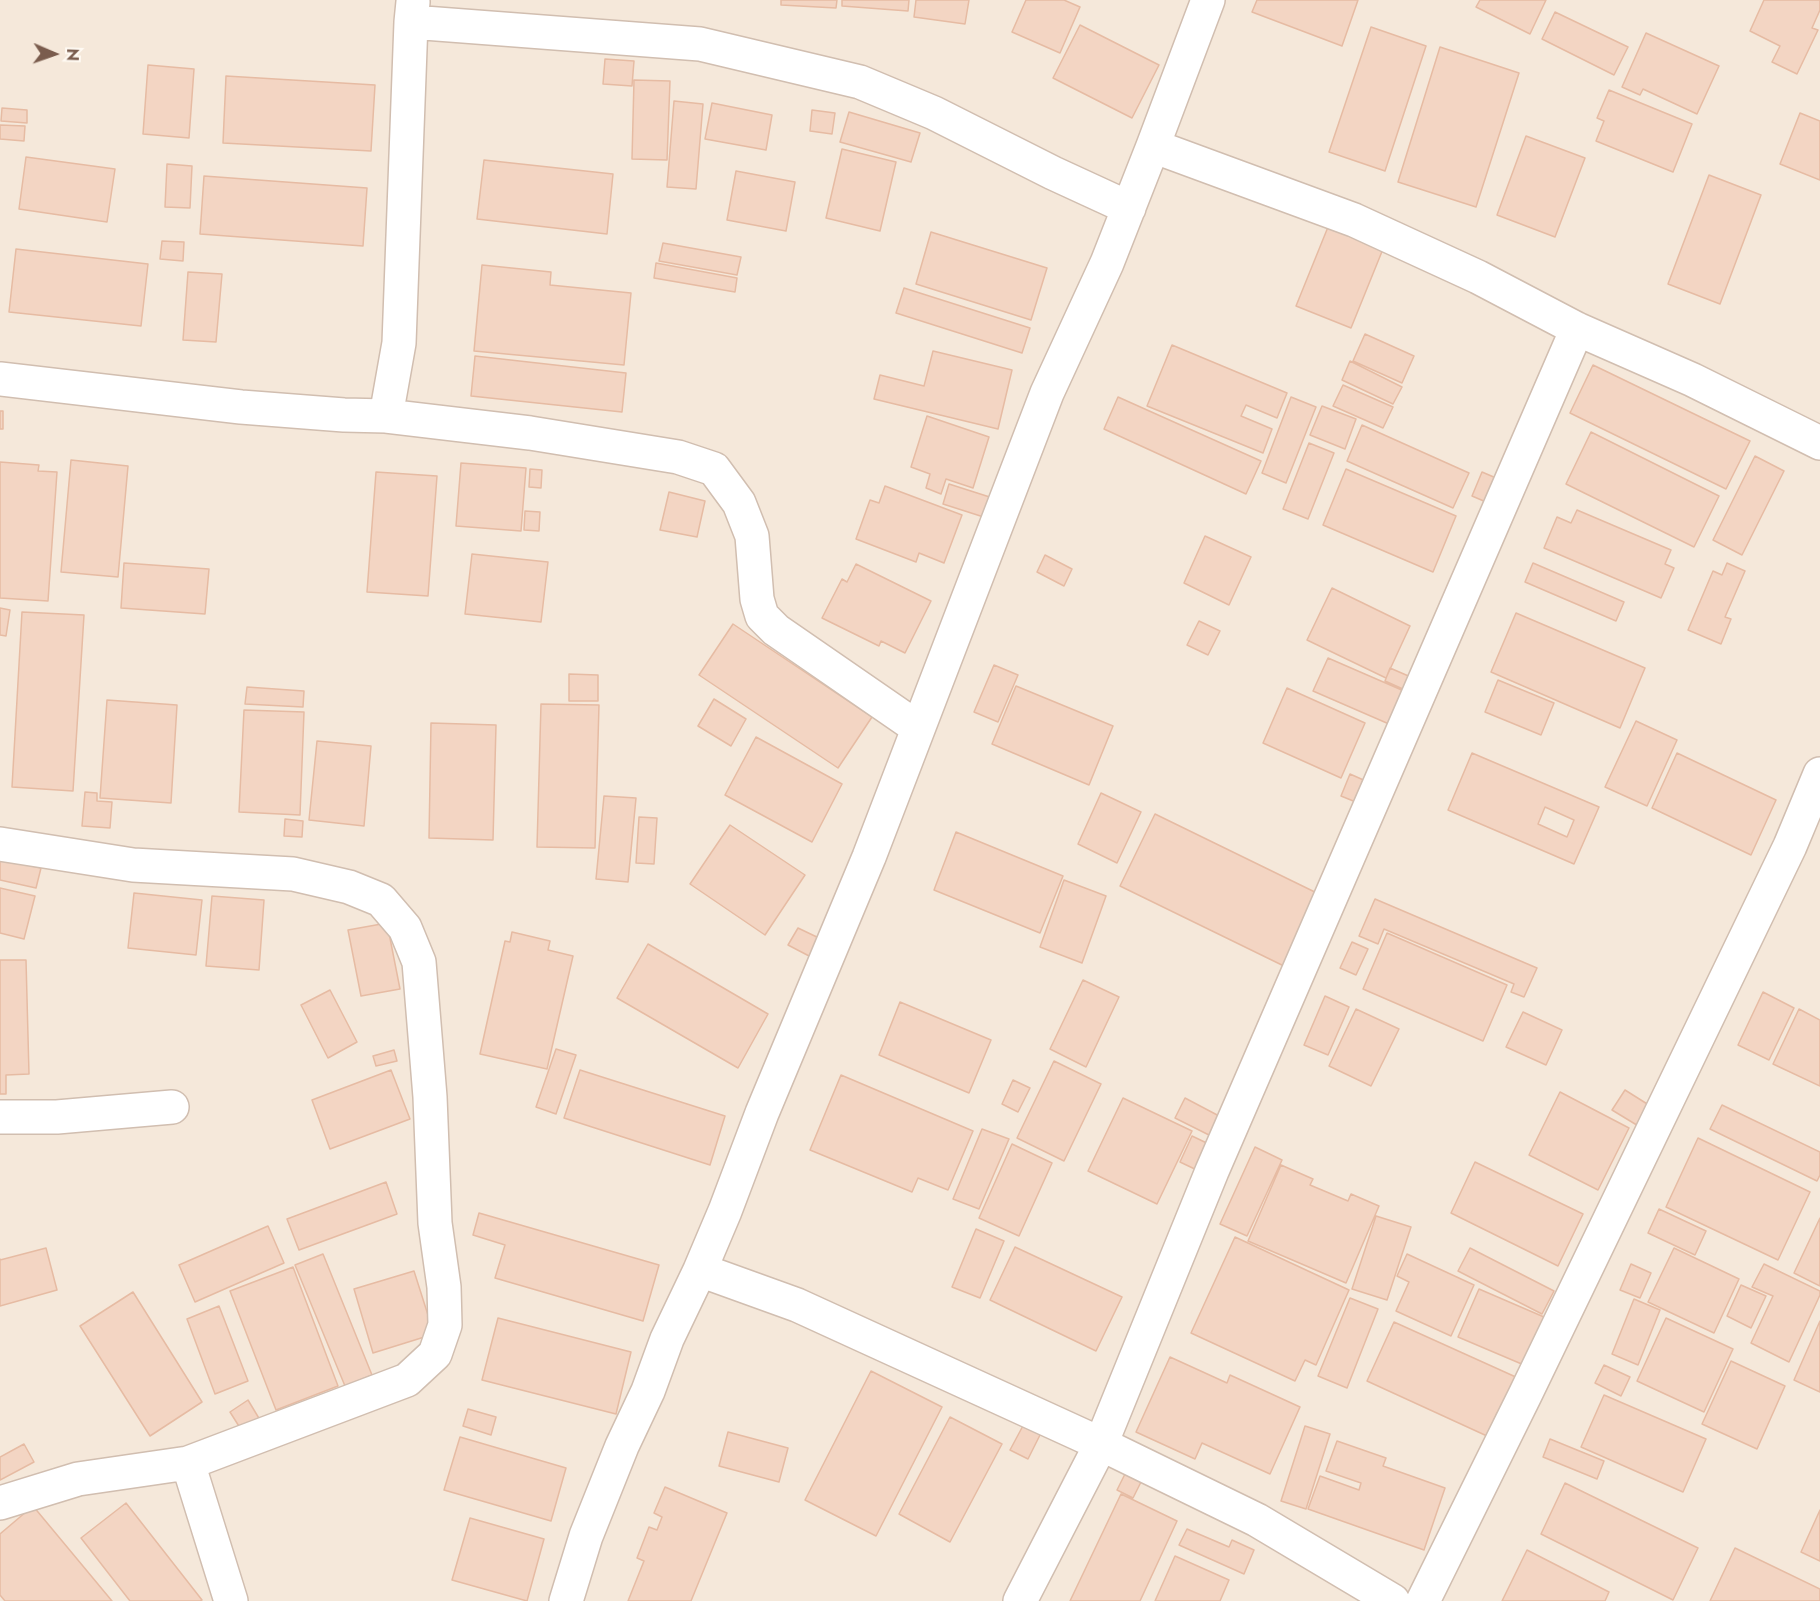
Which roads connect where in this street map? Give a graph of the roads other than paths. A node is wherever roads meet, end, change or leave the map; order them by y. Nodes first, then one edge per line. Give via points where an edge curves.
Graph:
1 (1208, 0) edge
2 (412, 11) edge
3 (1153, 146) junction
4 (1129, 208) junction
5 (1577, 329) junction
6 (0, 379) edge
7 (386, 416) junction
8 (1820, 443) edge
9 (918, 728) junction
10 (1820, 774) edge
11 (0, 844) edge
12 (172, 1107) dead end
13 (0, 1117) edge
14 (700, 1270) junction
15 (1101, 1444) junction
16 (188, 1463) junction
17 (0, 1503) edge
18 (231, 1601) edge
19 (566, 1601) edge
20 (1020, 1601) edge
21 (1394, 1601) edge
22 (1423, 1601) edge

1 - 3 street
2 - 4 street via 700,44 860,82 934,113
2 - 7 street via 399,343
3 - 4 street
3 - 5 street via 1354,220 1478,277
4 - 9 street via 1047,393
5 - 8 street via 1693,380
5 - 15 street via 1217,1160
6 - 7 street via 241,407
7 - 9 street via 575,440 678,457 714,469 739,503 752,536 762,616 776,630
9 - 14 street
10 - 22 street via 1790,846
11 - 16 street via 132,865 293,874 349,887 381,900 405,928 419,962 435,1223 444,1287 445,1325 435,1354 407,1380
12 - 13 street via 57,1117
14 - 15 street via 797,1305
14 - 19 street via 622,1446 586,1536
15 - 20 street
15 - 21 street via 1257,1520
16 - 17 street via 78,1479
16 - 18 street

